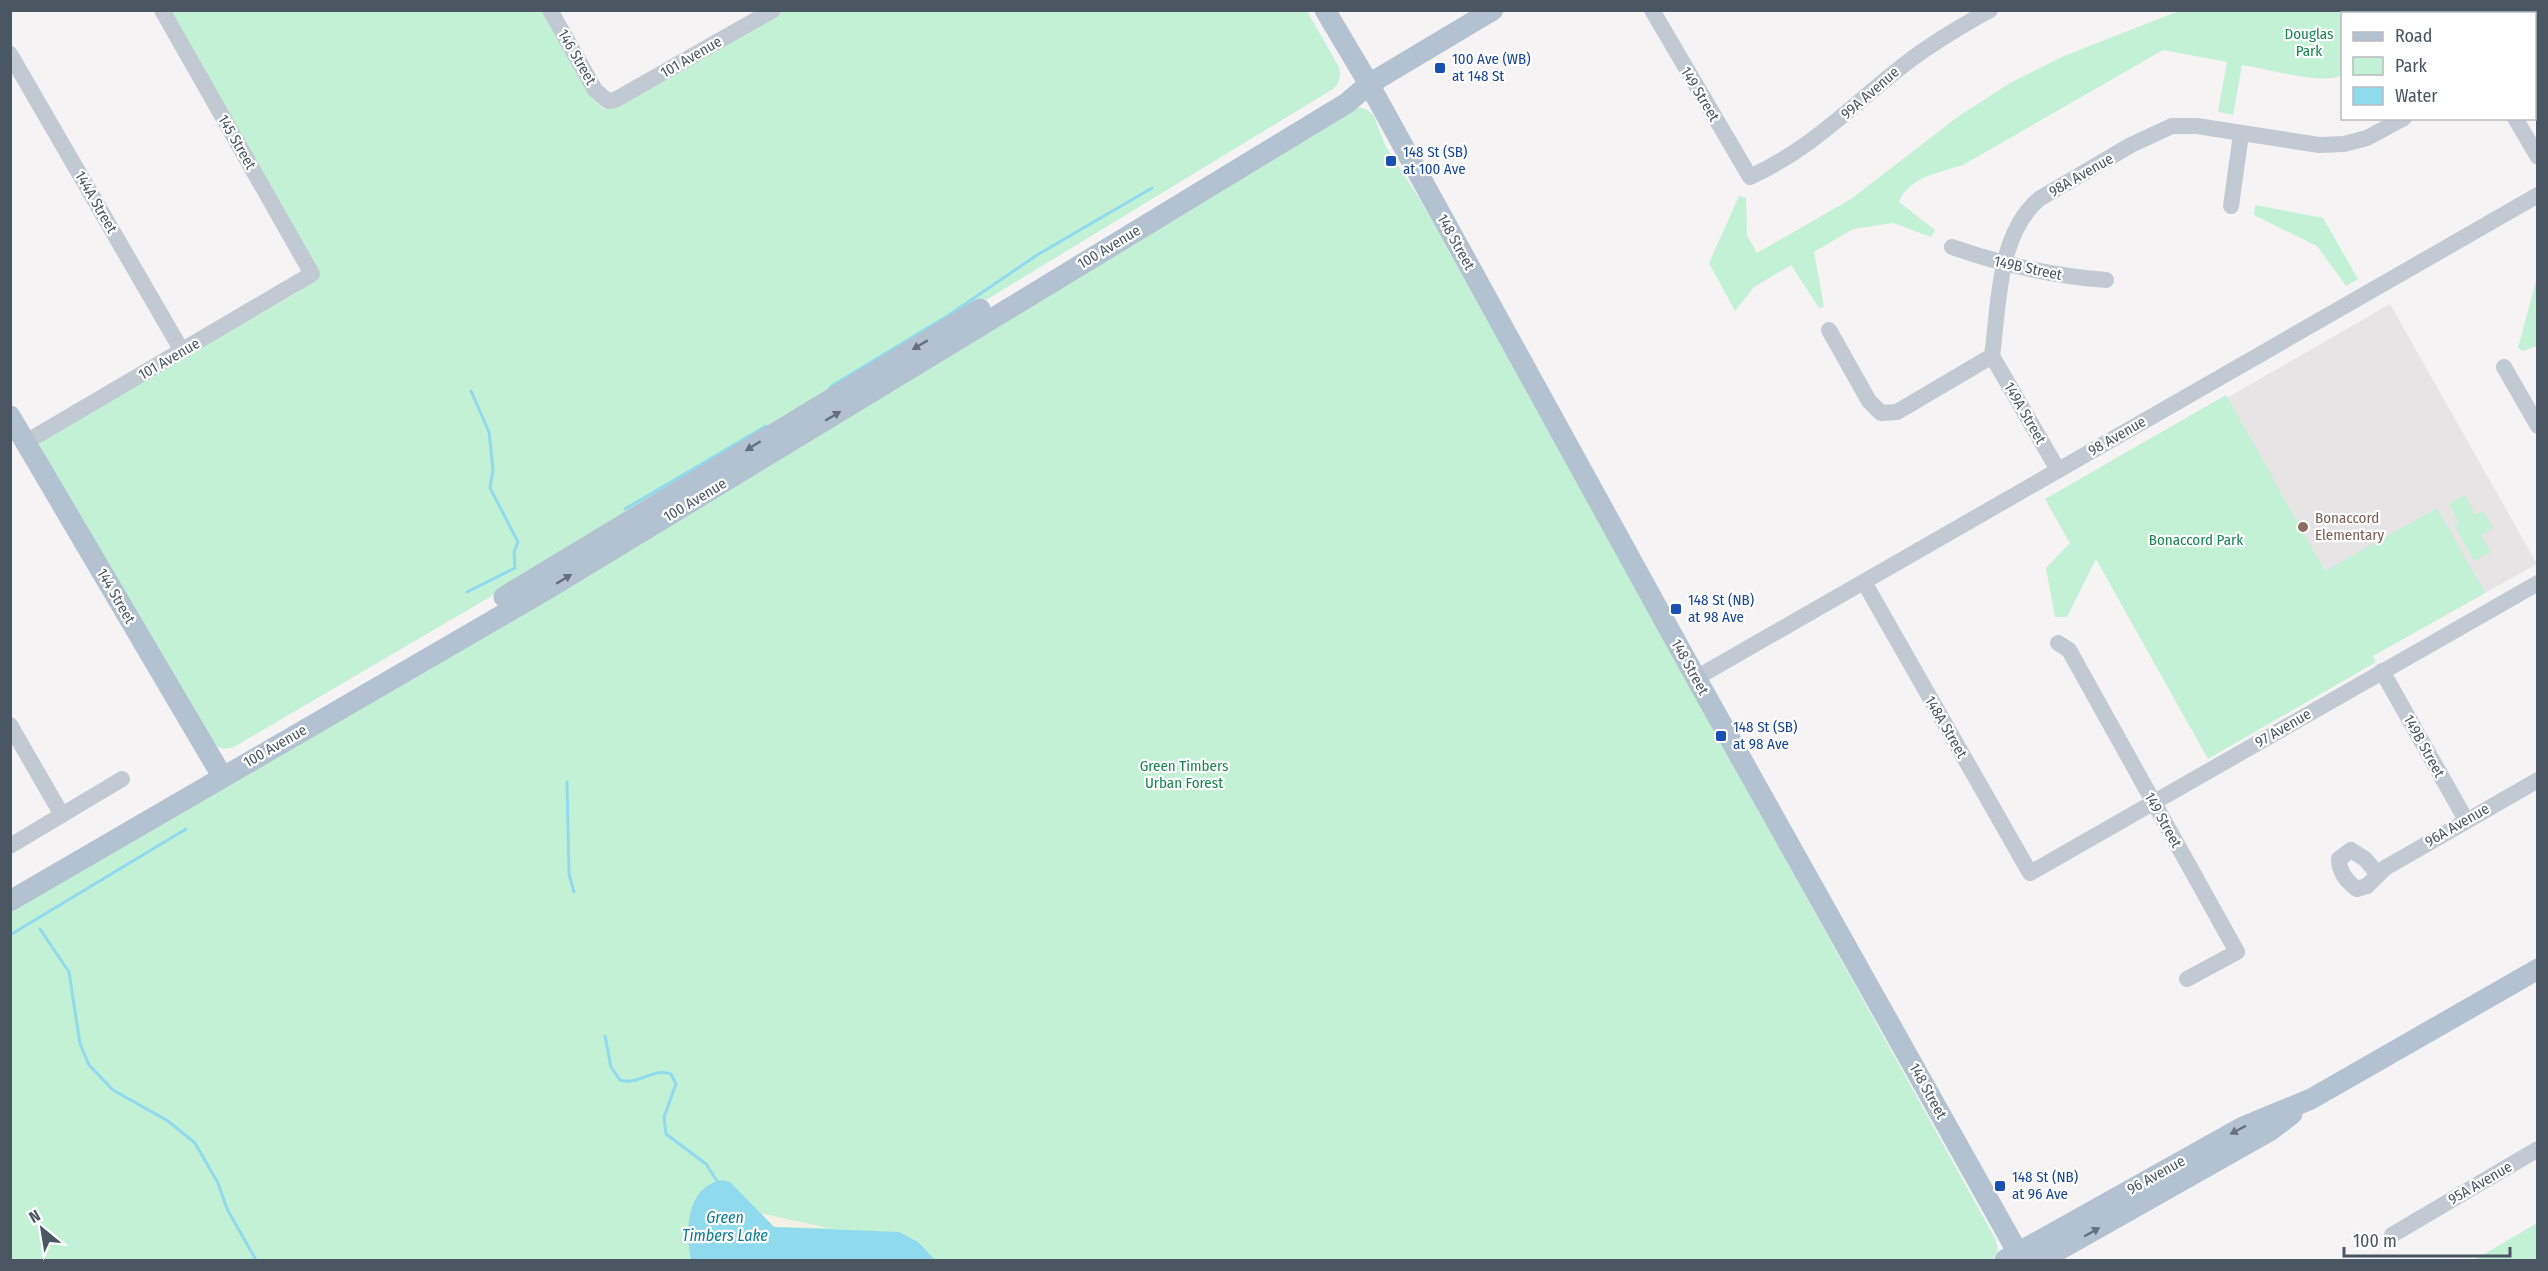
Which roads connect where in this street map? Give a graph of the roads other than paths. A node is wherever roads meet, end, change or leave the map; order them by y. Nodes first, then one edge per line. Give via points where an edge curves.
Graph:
1 (162, 10) edge
2 (550, 10) edge
3 (773, 10) edge
4 (1325, 10) edge
5 (1493, 10) edge
6 (1652, 10) edge
7 (1990, 10) edge
8 (10, 54) edge
9 (1369, 84) junction
10 (608, 101) joint
11 (2400, 120) edge
12 (2516, 120) edge
13 (2241, 134) junction
14 (2538, 157) edge
15 (1750, 177) joint
16 (2538, 195) edge
17 (2231, 206) dead end
18 (1953, 247) dead end
19 (2004, 265) junction
20 (312, 274) joint
21 (2106, 280) dead end
22 (1828, 330) dead end
23 (182, 351) junction
24 (1992, 356) junction
25 (2504, 367) dead end
26 (10, 416) edge
27 (2538, 426) edge
28 (26, 442) junction
29 (2058, 470) junction
30 (1864, 582) junction
31 (2538, 583) edge
32 (2058, 643) dead end
33 (2382, 671) junction
34 (1696, 678) junction
35 (10, 725) edge
36 (219, 771) junction
37 (122, 778) dead end
38 (2538, 780) edge
39 (2152, 802) junction
40 (62, 816) junction
41 (2466, 820) junction
42 (10, 846) edge
43 (2030, 873) joint
44 (2378, 874) dead end
45 (10, 885) edge
46 (10, 901) edge
47 (2538, 969) edge
48 (2187, 979) dead end
49 (2311, 1099) junction
50 (2538, 1149) edge
51 (2392, 1234) dead end
52 (2015, 1258) edge
53 (2041, 1260) edge

1 - 20 street, 145 Street
2 - 10 street, 146 Street via 595,90
3 - 10 street, 101 Avenue
4 - 9 main road, 148 Street
5 - 9 main road, 100 Avenue
6 - 15 street, 149 Street
7 - 15 street, 99A Avenue via 1904,64 1821,135
8 - 23 street, 144A Street
9 - 34 main road, 148 Street
9 - 36 main road, 100 Avenue via 1340,92
11 - 13 street, 98A Avenue via 2367,138 2344,144 2319,145
12 - 14 street
13 - 17 street
13 - 19 street, 98A Avenue via 2172,126 2131,145 2028,209 2018,224
16 - 29 street, 98 Avenue
18 - 19 street, 149B Street
19 - 21 street, 149B Street via 2064,277
19 - 24 street, 98A Avenue
20 - 23 street, 101 Avenue
22 - 24 street via 1869,401 1881,413 1897,412
23 - 28 street, 101 Avenue
24 - 29 street, 149A Street
25 - 27 street
26 - 28 main road, 144 Street
28 - 36 main road, 144 Street
29 - 30 street, 98 Avenue
30 - 34 street, 98 Avenue
30 - 43 street, 148A Street
31 - 33 street, 97 Avenue
32 - 39 street, 149 Street via 2069,650
33 - 39 street, 97 Avenue
33 - 41 street, 149B Street
34 - 52 main road, 148 Street
35 - 40 street
36 - 45 main road, 100 Avenue
36 - 46 main road, 100 Avenue
37 - 40 street
38 - 41 street, 96A Avenue
39 - 43 street, 97 Avenue
39 - 48 street, 149 Street via 2236,952
40 - 42 street
41 - 44 street, 96A Avenue
47 - 49 main road, 96 Avenue
49 -> 52 main road, 96 Avenue via 2243,1126
53 -> 49 main road, 96 Avenue via 2271,1130
50 - 51 street, 95A Avenue

